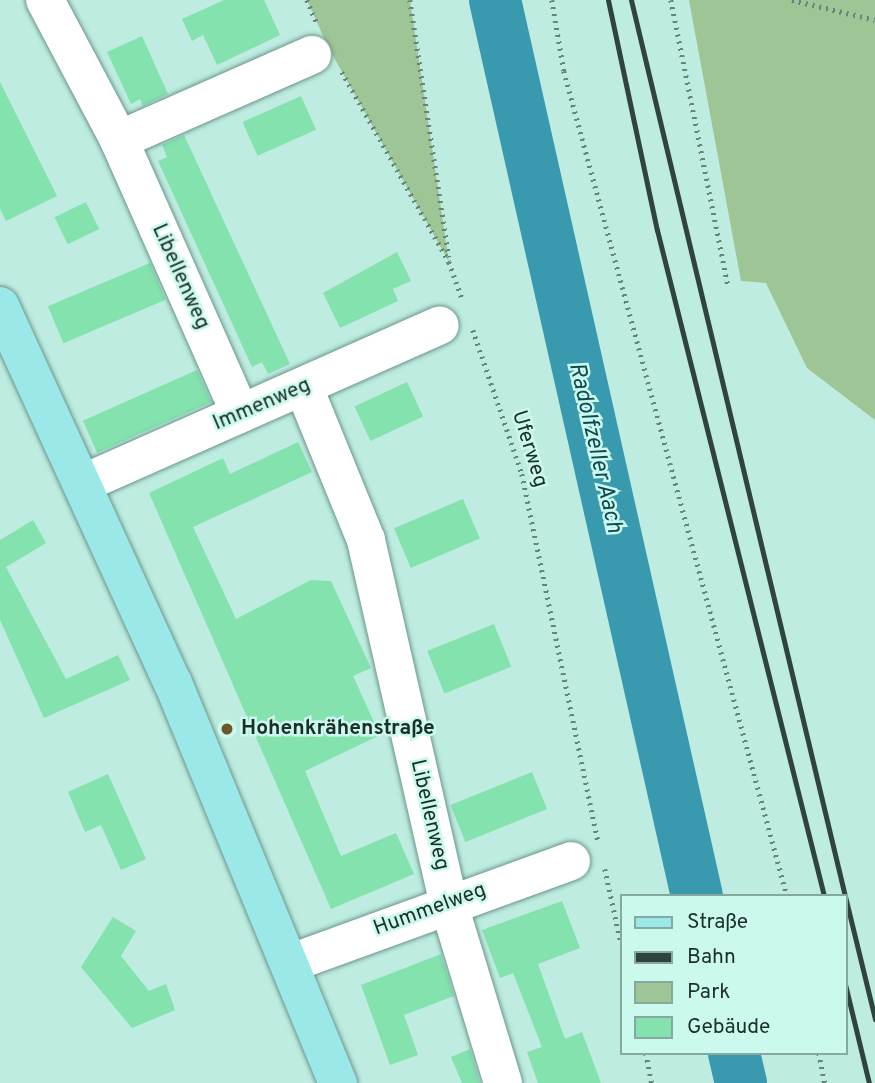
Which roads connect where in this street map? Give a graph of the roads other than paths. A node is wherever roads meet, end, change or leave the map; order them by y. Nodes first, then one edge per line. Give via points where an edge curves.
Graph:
1 (45, 0) edge
2 (323, 50) road end
3 (119, 141) junction
4 (0, 306) edge
5 (457, 315) road end
6 (304, 388) junction
7 (240, 413) junction
8 (85, 483) junction
9 (592, 858) road end
10 (448, 902) junction
11 (291, 963) junction
12 (338, 1083) edge
13 (503, 1083) edge

1 - 3 street, Libellenweg
2 - 3 street
3 - 7 street, Libellenweg
4 - 8 main road
5 - 6 street, Immenweg
6 - 7 street, Immenweg
6 - 10 street, Libellenweg via 366,540
7 - 8 street, Immenweg
8 - 11 main road
9 - 10 street, Hummelweg
10 - 11 street, Hummelweg
10 - 13 street, Libellenweg
11 - 12 main road

